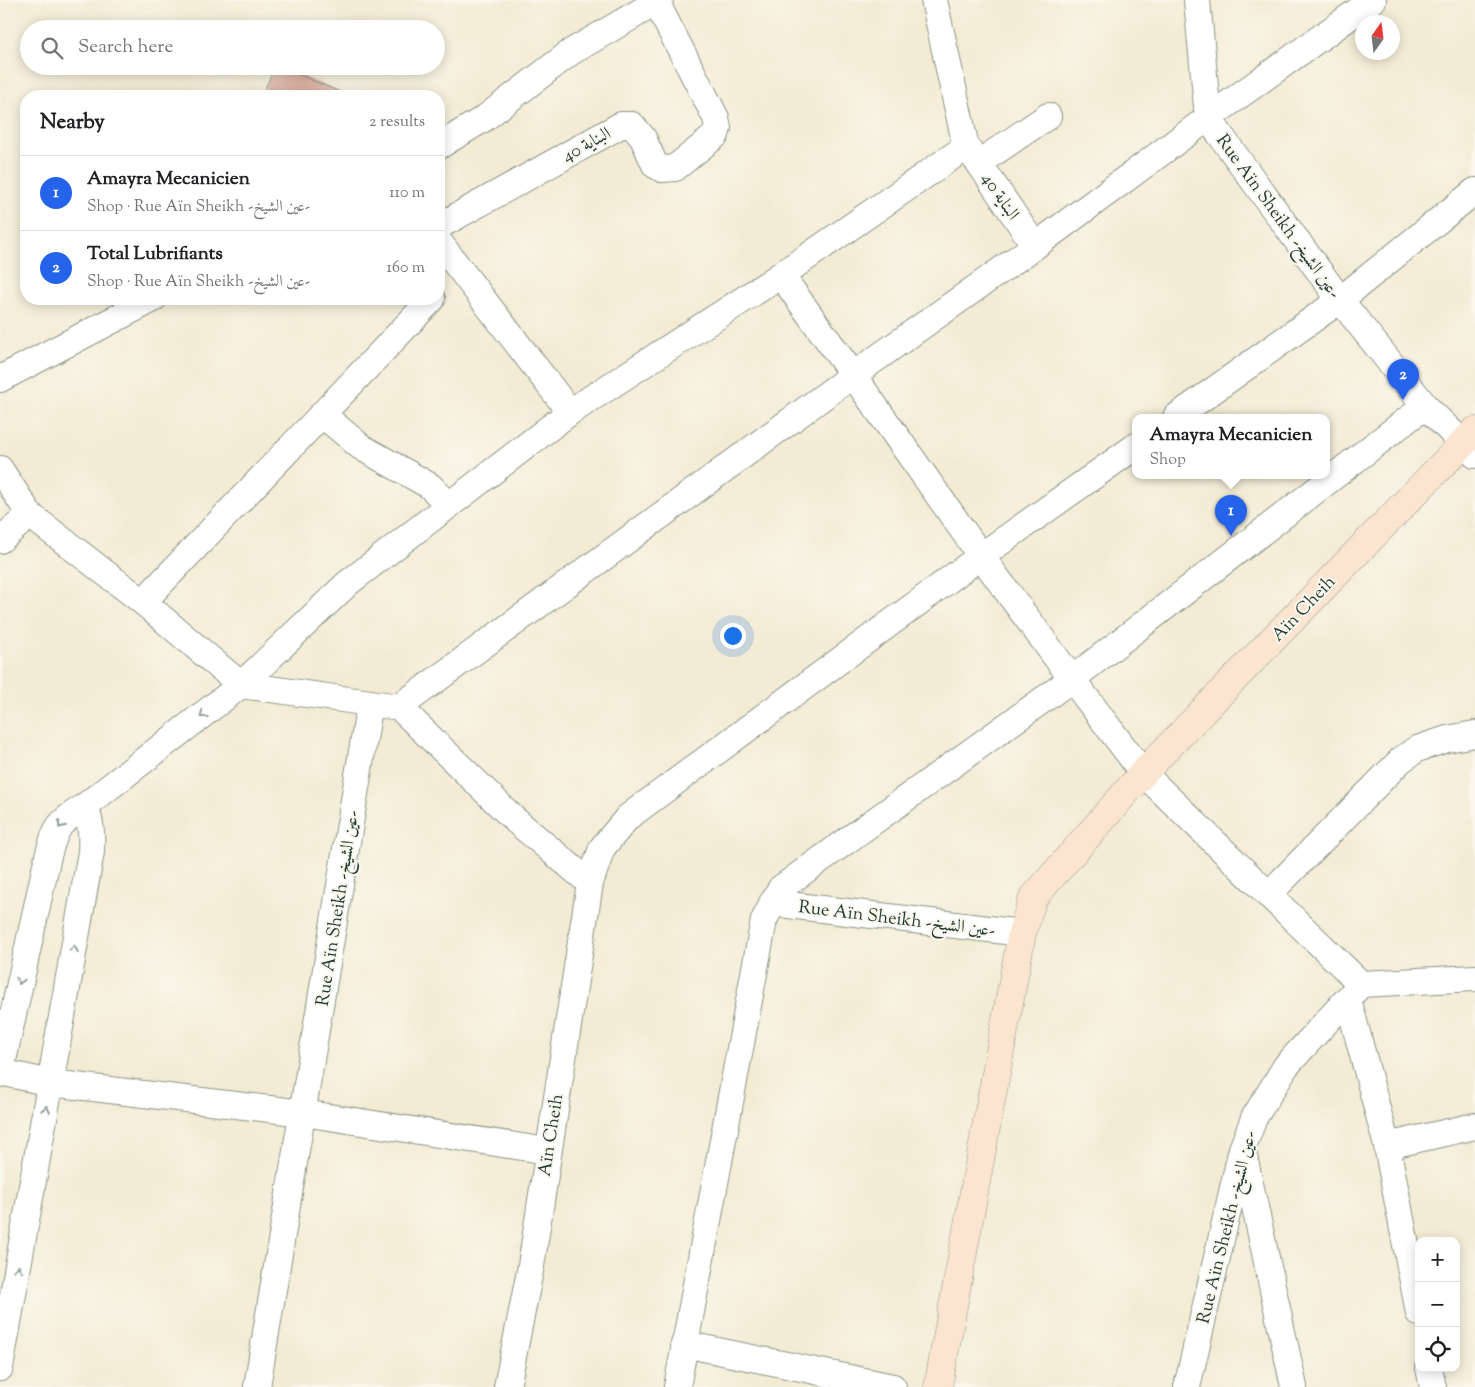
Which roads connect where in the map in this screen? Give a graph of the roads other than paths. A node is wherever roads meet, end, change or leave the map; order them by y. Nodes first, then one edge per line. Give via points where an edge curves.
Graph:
1 (934, 0) edge
2 (1197, 0) edge
3 (1373, 0) edge
4 (658, 1) edge
5 (1048, 116) dead end
6 (1208, 118) junction
7 (445, 142) edge
8 (973, 155) junction
9 (1475, 191) edge
10 (445, 223) edge
11 (1035, 246) junction
12 (445, 250) edge
13 (459, 270) junction
14 (781, 275) junction
15 (445, 285) edge
16 (1340, 300) junction
17 (142, 305) edge
18 (426, 305) edge
19 (853, 375) junction
20 (0, 379) edge
21 (1426, 406) junction
22 (570, 412) junction
23 (1180, 414) edge
24 (323, 415) junction
25 (1471, 443) edge
26 (1132, 449) edge
27 (0, 469) edge
28 (449, 505) junction
29 (30, 515) junction
30 (0, 540) edge
31 (981, 556) junction
32 (143, 602) junction
33 (1072, 679) junction
34 (241, 685) junction
35 (370, 703) junction
36 (399, 707) junction
37 (1475, 734) edge
38 (1143, 773) junction
39 (86, 806) junction
40 (590, 883) junction
41 (1268, 895) junction
42 (772, 903) junction
43 (1022, 933) junction
44 (1475, 978) edge
45 (1354, 992) junction
46 (0, 1073) edge
47 (51, 1083) junction
48 (303, 1113) junction
49 (1475, 1126) edge
50 (1387, 1146) junction
51 (1242, 1149) junction
52 (548, 1152) junction
53 (1415, 1292) edge
54 (684, 1344) junction
55 (0, 1368) edge
56 (1430, 1372) edge
57 (257, 1387) edge
58 (507, 1387) edge
59 (677, 1387) edge
60 (893, 1387) edge
61 (938, 1387) edge
62 (1188, 1387) edge
63 (1294, 1387) edge
64 (1433, 1387) edge

1 - 8 street, البناية 40
2 - 6 street, Rue Aïn Sheikh -عين الشيخ-
3 - 6 street
4 - 7 street, البناية 40 via 571,52 485,118
4 - 10 street, البناية 40 via 716,118 716,135 675,168 662,169 655,165 643,138 632,126 621,125
5 - 8 street
6 - 11 street
6 - 16 street, Rue Aïn Sheikh -عين الشيخ-
8 - 11 street, البناية 40
8 - 14 street
9 - 16 street
11 - 19 street
12 - 13 street
13 - 15 street
13 - 22 street
14 - 19 street
14 - 22 street
16 - 21 street, Rue Aïn Sheikh -عين الشيخ-
16 - 23 street
17 - 20 street
18 - 24 street
19 - 31 street
19 - 36 street
21 - 25 street, Rue Aïn Sheikh -عين الشيخ-
21 - 33 street
22 - 28 street
24 - 28 street via 361,447 430,486
24 - 32 street
25 - 38 street, Aïn Cheih
26 - 31 street, Aïn Cheih
27 - 29 street
28 - 34 street via 348,583
29 - 30 street
29 - 32 street
31 - 33 street
31 - 40 street, Aïn Cheih via 628,817 602,848
32 - 34 street
33 - 38 street
33 - 42 street via 781,888
34 - 35 street
34 -> 39 street
35 - 36 street
35 - 48 street, Rue Aïn Sheikh -عين الشيخ-
36 - 40 street via 515,820
37 - 41 street via 1417,749 1401,760
38 - 41 street
38 - 43 street, Aïn Cheih via 1033,898
39 -> 46 street via 64,820 53,838
47 -> 39 street via 91,852 91,823
40 - 52 street, Aïn Cheih
41 - 45 street
42 - 43 street, Rue Aïn Sheikh -عين الشيخ-
42 - 54 street via 764,920
43 - 61 street, Aïn Cheih
44 - 45 street
45 - 50 street
45 - 51 street, Rue Aïn Sheikh -عين الشيخ- via 1286,1066 1254,1118
46 - 47 street
47 - 48 street
55 -> 47 street
48 - 52 street
48 - 57 street, Rue Aïn Sheikh -عين الشيخ-
49 - 50 street
50 - 53 street
51 - 62 street, Rue Aïn Sheikh -عين الشيخ-
51 - 63 street
52 - 58 street, Aïn Cheih via 531,1266
54 - 59 street
54 - 60 street
56 - 64 street

